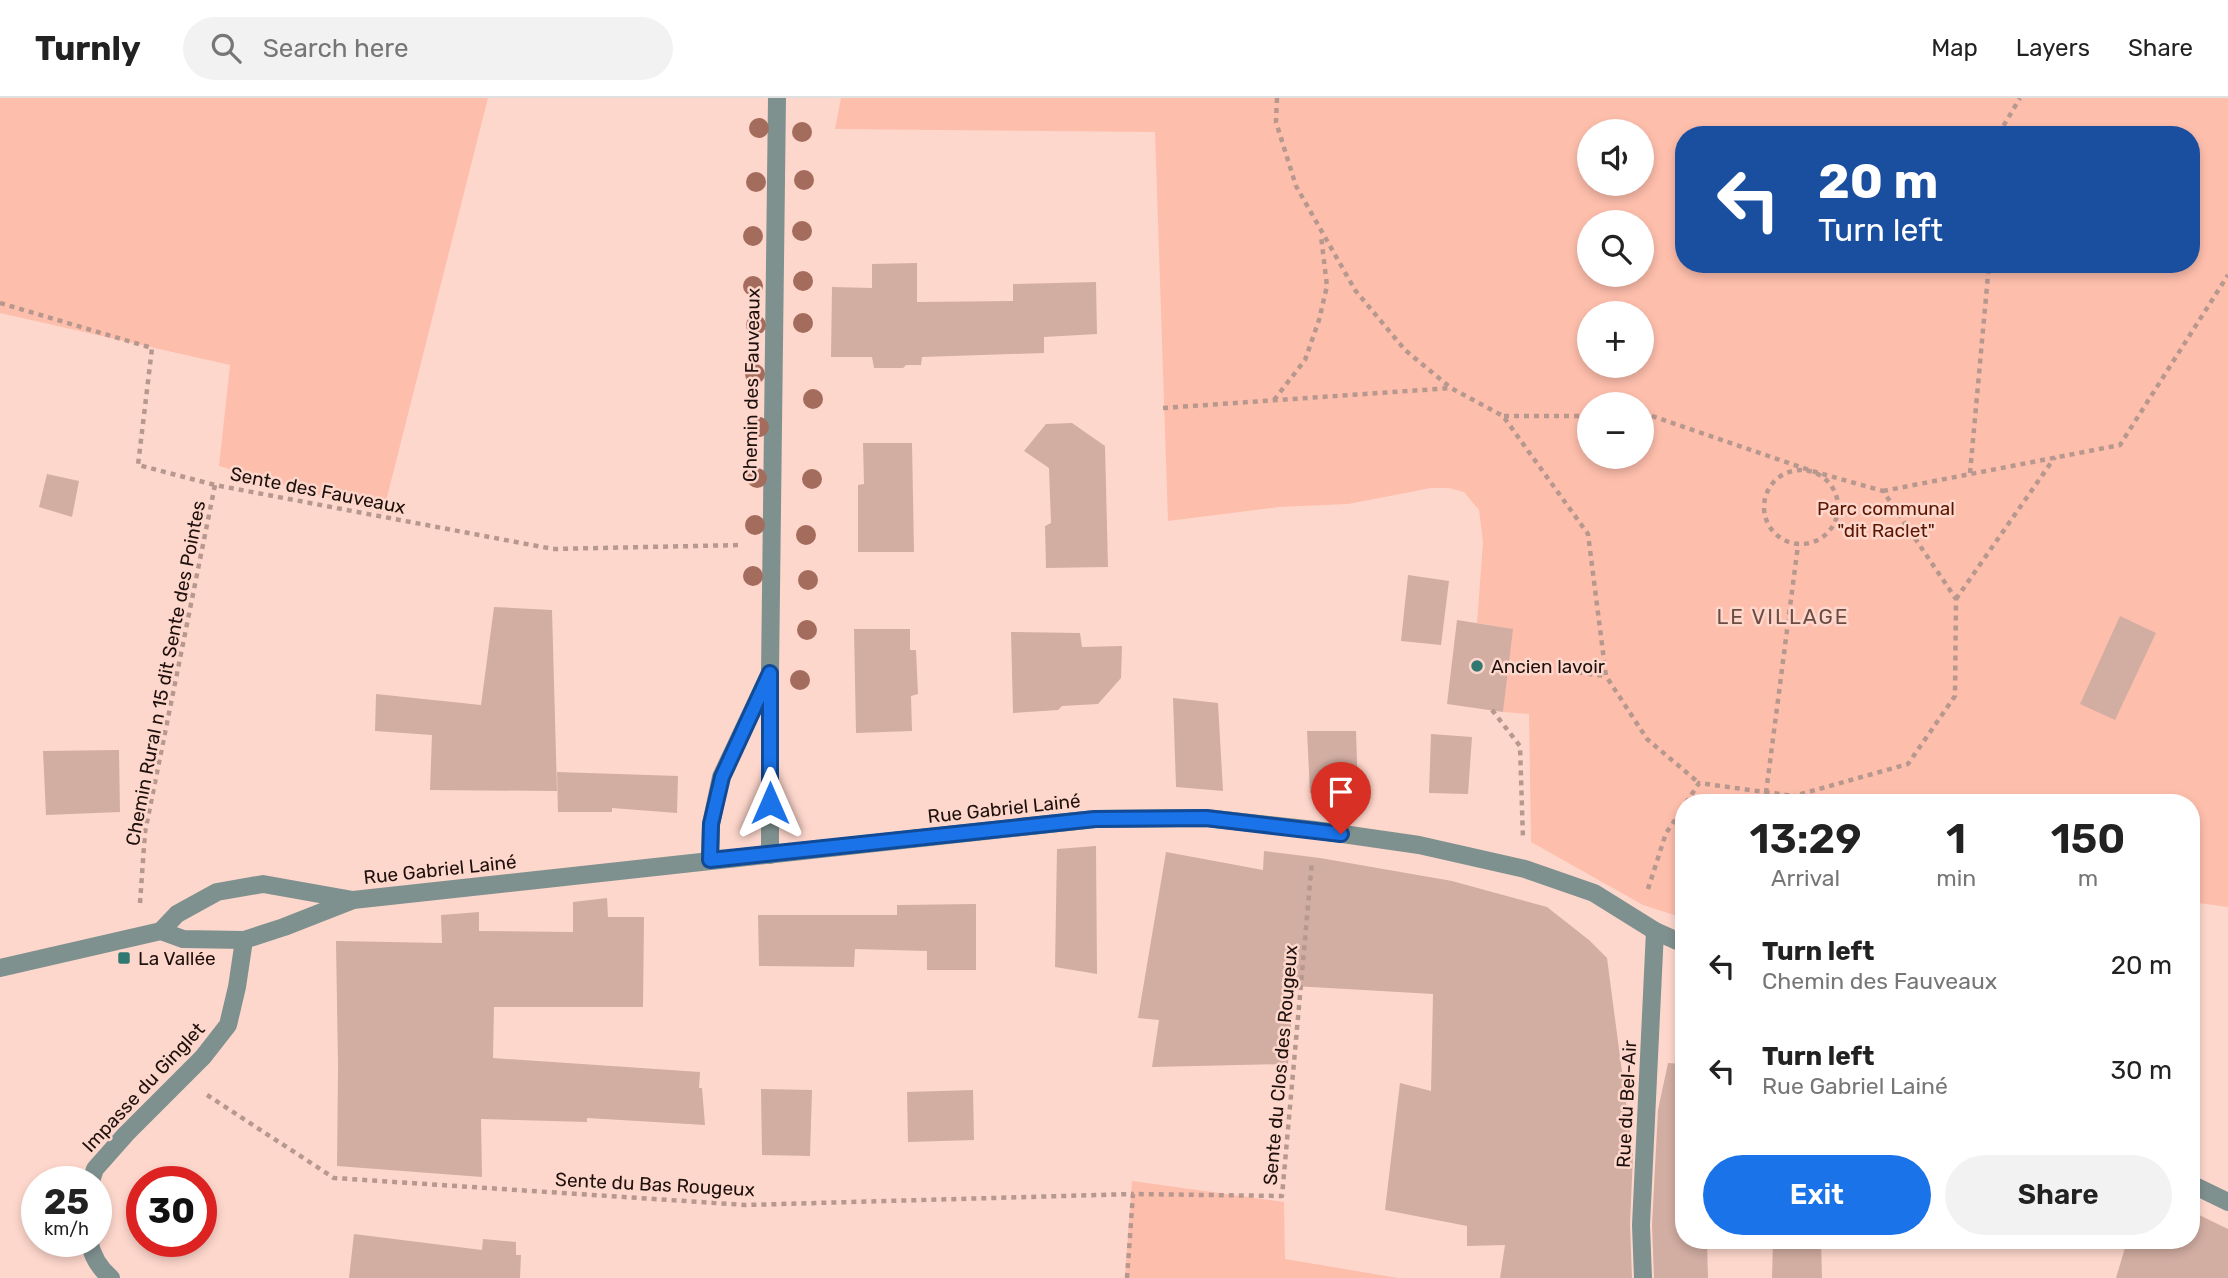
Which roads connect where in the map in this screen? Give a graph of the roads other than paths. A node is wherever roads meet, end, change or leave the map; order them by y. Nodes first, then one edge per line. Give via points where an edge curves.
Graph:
1 (777, 98) edge
2 (770, 673) junction
3 (770, 855) junction
4 (710, 860) junction
5 (352, 900) junction
6 (161, 931) junction
7 (1656, 931) junction
8 (244, 940) junction
9 (1675, 940) edge
10 (0, 968) edge
11 (98, 1166) edge
12 (2200, 1188) edge
13 (2228, 1202) edge
14 (95, 1257) edge
15 (111, 1278) edge
16 (1643, 1278) edge

1 - 2 street, Chemin des Fauveaux
2 - 3 street, Chemin des Fauveaux
2 - 4 street, Chemin des Fauveaux via 722,777 711,824
3 - 4 street, Rue Gabriel Lainé
3 - 7 street, Rue Gabriel Lainé via 1095,819 1206,818 1419,845 1525,869 1594,893
4 - 5 street, Rue Gabriel Lainé
5 - 6 street, Rue Gabriel Lainé via 263,884 218,892 177,914
5 - 8 street, Rue Gabriel Lainé
6 - 8 street, Rue Gabriel Lainé via 183,939
6 - 10 street, Rue Gabriel Lainé
7 - 9 street, Rue Gabriel Lainé
7 - 16 street, Rue du Bel-Air via 1641,1225
8 - 11 street, Impasse du Ginglet via 228,1025
12 - 13 street
14 - 15 street

